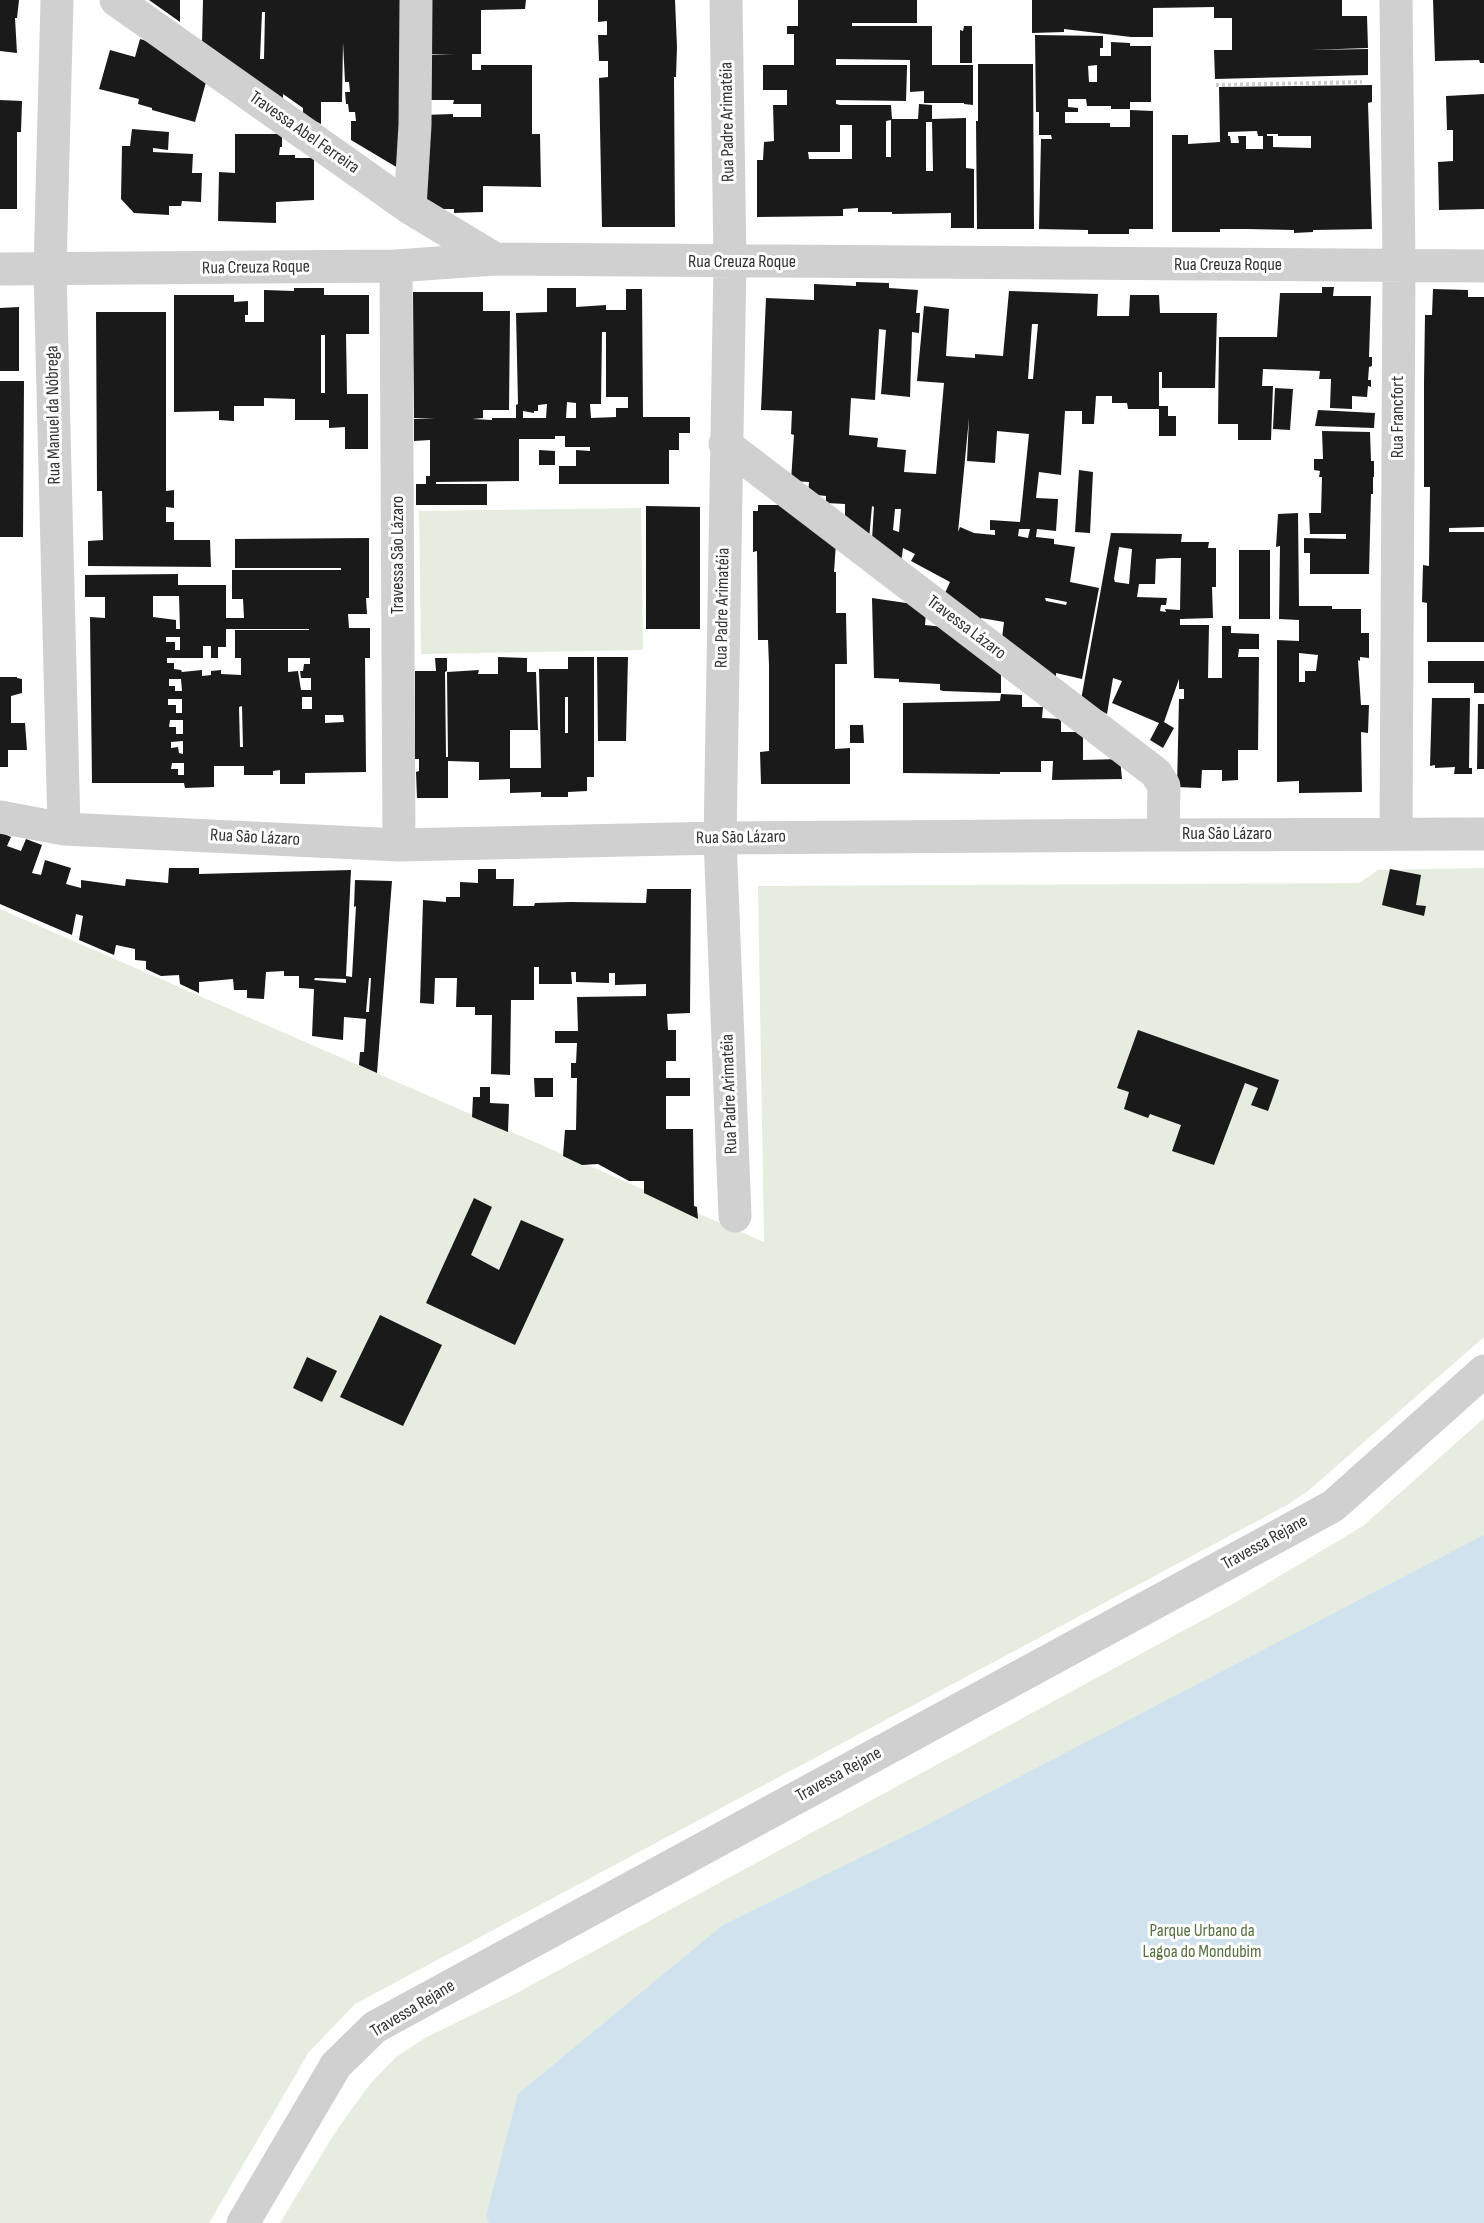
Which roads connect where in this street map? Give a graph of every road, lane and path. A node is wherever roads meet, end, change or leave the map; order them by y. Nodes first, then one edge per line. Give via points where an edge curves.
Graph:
1 (57, 0) edge
2 (116, 0) edge
3 (416, 0) edge
4 (726, 0) edge
5 (1396, 0) edge
6 (1397, 82) junction
7 (1216, 85) dead end
8 (410, 208) junction
9 (495, 260) junction
10 (730, 262) junction
11 (1399, 265) junction
12 (396, 266) junction
13 (1484, 266) edge
14 (0, 269) edge
15 (50, 270) junction
16 (725, 444) junction
17 (0, 817) edge
18 (64, 829) junction
19 (1163, 834) junction
20 (1396, 834) junction
21 (1484, 834) edge
22 (720, 838) junction
23 (399, 845) junction
24 (735, 1216) dead end
25 (1484, 1371) edge
26 (243, 2223) edge

1 - 15 street, Rua Manuel da Nóbrega
2 - 8 street, Travessa Abel Ferreira
3 - 8 street
4 - 10 street, Rua Padre Arimatéia
5 - 6 street, Rua Francfort
6 - 7 path
6 - 11 street, Rua Francfort
8 - 9 street, Travessa Abel Ferreira
9 - 10 street, Rua Creuza Roque
9 - 12 street, Rua Creuza Roque
10 - 11 street, Rua Creuza Roque
10 - 16 street, Rua Padre Arimatéia
11 - 13 street, Rua Creuza Roque
11 - 20 street, Rua Francfort
12 - 15 street, Rua Creuza Roque
12 - 23 street, Travessa São Lázaro
14 - 15 street, Rua Creuza Roque
15 - 18 street, Rua Manuel da Nóbrega
16 - 19 street, Travessa Lázaro via 1156,773 1164,786
16 - 22 street, Rua Padre Arimatéia
17 - 18 street, Rua São Lázaro
18 - 23 street, Rua São Lázaro
19 - 20 street, Rua São Lázaro
19 - 22 street, Rua São Lázaro
20 - 21 street, Rua São Lázaro
22 - 23 street, Rua São Lázaro
22 - 24 street, Rua Padre Arimatéia
25 - 26 street, Travessa Rejane via 1333,1506 375,2027 336,2065

